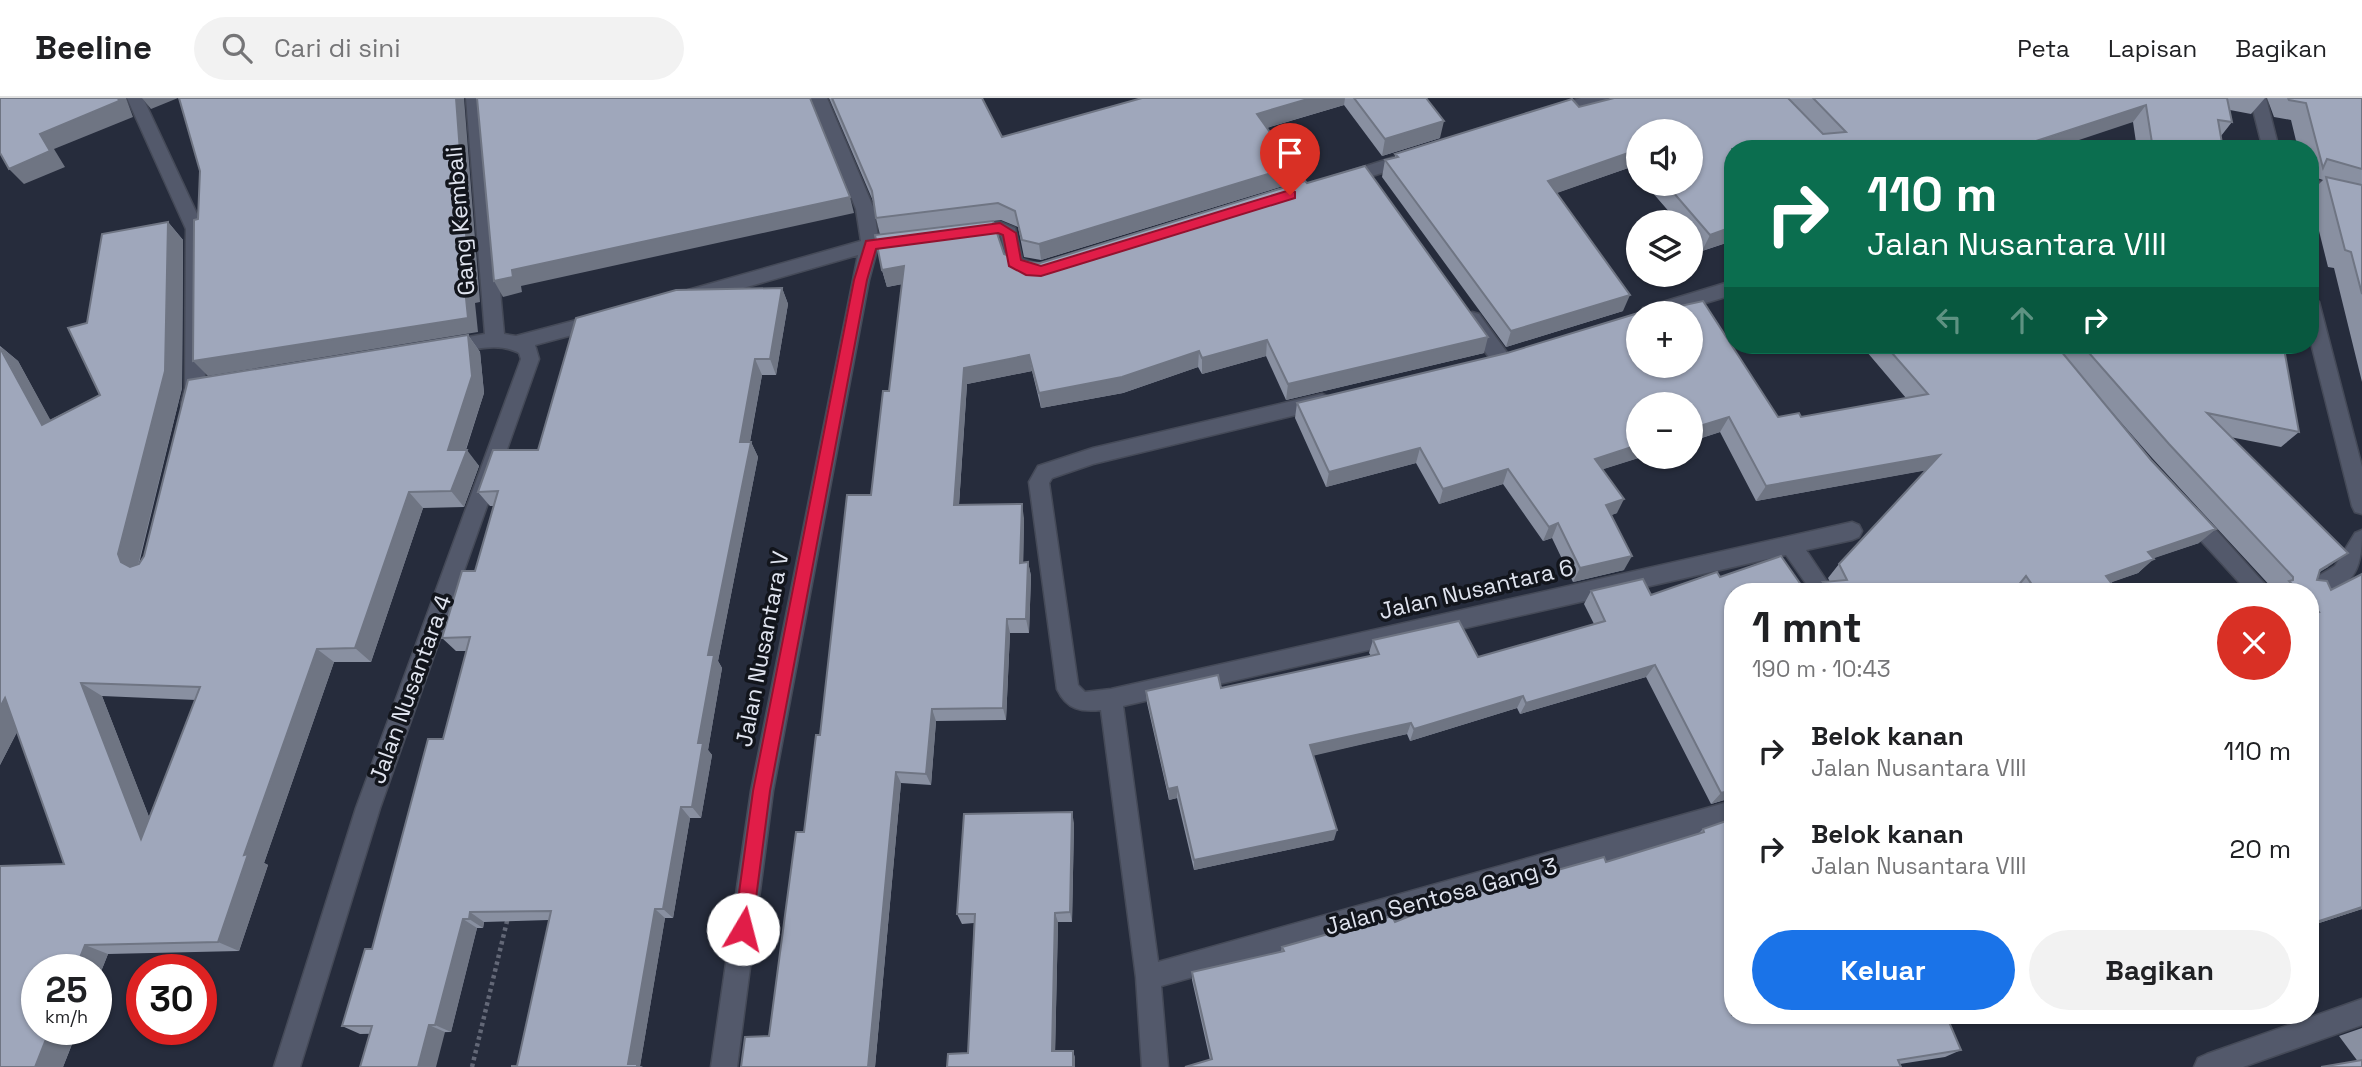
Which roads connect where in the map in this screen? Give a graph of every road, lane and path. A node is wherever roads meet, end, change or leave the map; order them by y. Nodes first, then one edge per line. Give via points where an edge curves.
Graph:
1 (135, 98) edge
2 (474, 98) edge
3 (819, 98) edge
4 (1599, 98) edge
5 (2258, 98) edge
6 (1538, 117) edge
7 (2269, 140) edge
8 (1432, 151) edge
9 (1326, 184) edge
10 (2319, 187) edge
11 (2362, 197) edge
12 (957, 233) edge
13 (920, 238) edge
14 (870, 245) junction
15 (1052, 267) edge
16 (1724, 290) edge
17 (1689, 301) edge
18 (671, 302) edge
19 (1461, 304) edge
20 (620, 316) edge
21 (2319, 337) edge
22 (495, 340) junction
23 (519, 342) junction
24 (427, 351) edge
25 (1526, 352) edge
26 (1501, 359) junction
27 (1474, 366) edge
28 (1338, 398) edge
29 (186, 427) edge
30 (2172, 496) edge
31 (2362, 506) edge
32 (1852, 531) dead end
33 (2362, 539) edge
34 (1790, 544) junction
35 (1818, 583) edge
36 (2254, 583) edge
37 (2319, 589) edge
38 (1111, 699) junction
39 (1724, 815) edge
40 (511, 905) edge
41 (1148, 977) junction
42 (2362, 1012) edge
43 (287, 1067) edge
44 (472, 1067) edge
45 (724, 1067) edge
46 (1155, 1067) edge
47 (2207, 1067) edge

1 - 29 street via 195,229 202,387
2 - 22 street, Gang Kembali
3 - 14 street via 865,209
4 - 6 street
5 - 7 street
8 - 9 street via 1370,178
10 - 11 street
12 - 15 street via 1000,228 1009,233 1014,263 1026,270
13 - 14 street
14 - 18 street
14 - 45 street, Jalan Nusantara V via 762,791
16 - 17 street
19 - 26 street
20 - 23 street
21 - 31 street
22 - 23 street
22 - 24 street
23 - 43 street, Jalan Nusantara 4 via 528,349 530,359 368,808
25 - 26 street
26 - 27 street
28 - 38 street, Jalan Nusantara 6 via 1093,456 1045,472 1039,482 1068,689 1081,702
30 - 36 street
32 - 34 street, Jalan Nusantara 6
33 - 37 street via 2352,564 2332,584
34 - 35 street
34 - 38 street, Jalan Nusantara 6
38 - 41 street
39 - 41 street, Jalan Sentosa Gang 3
40 - 44 path
41 - 46 street
42 - 47 street

